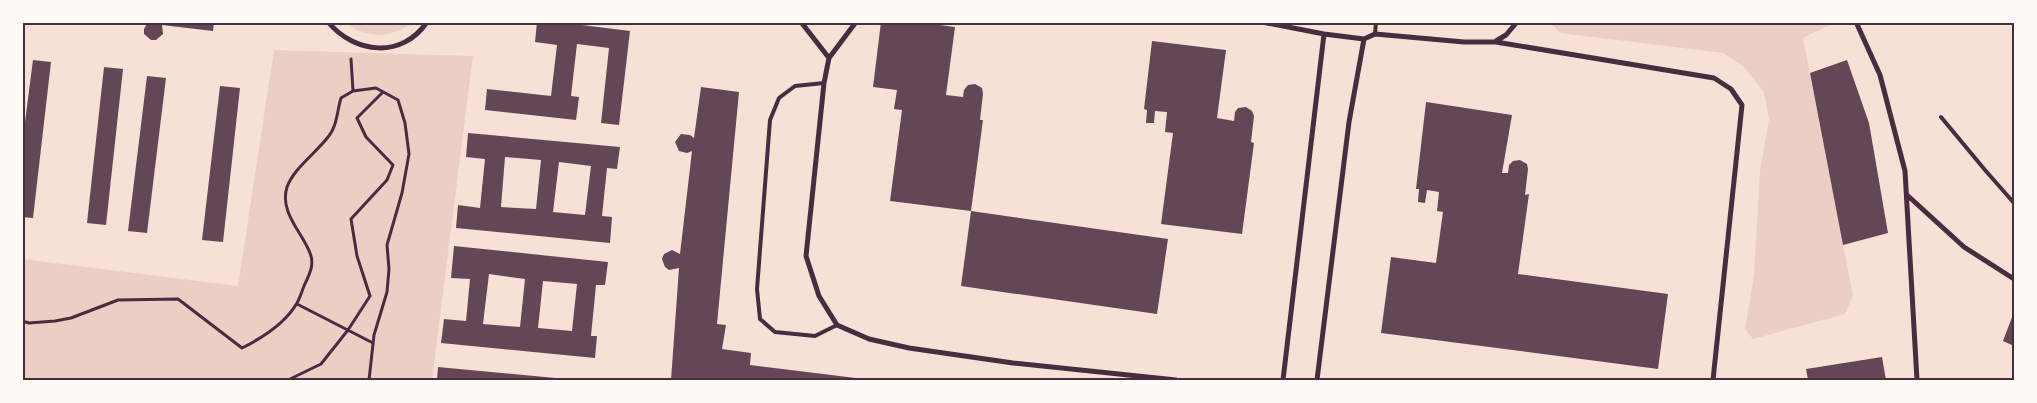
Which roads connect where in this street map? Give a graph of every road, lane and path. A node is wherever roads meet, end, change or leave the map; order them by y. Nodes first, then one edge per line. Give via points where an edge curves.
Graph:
1 (328, 22) edge
2 (427, 22) edge
3 (801, 22) edge
4 (856, 22) edge
5 (1262, 22) edge
6 (1376, 22) edge
7 (1517, 22) edge
8 (1856, 22) edge
9 (1324, 34) junction
10 (1375, 34) junction
11 (1364, 39) junction
12 (349, 42) junction
13 (1496, 42) junction
14 (829, 58) junction
15 (824, 83) junction
16 (353, 91) junction
17 (383, 92) junction
18 (1941, 117) dead end
19 (1907, 195) junction
20 (2014, 203) edge
21 (2014, 279) edge
22 (297, 304) junction
23 (22, 321) edge
24 (837, 325) junction
25 (348, 330) junction
26 (373, 343) junction
27 (288, 380) edge
28 (369, 380) edge
29 (1176, 380) edge
30 (1283, 380) edge
31 (1317, 380) edge
32 (1713, 380) edge
33 (1917, 380) edge

1 - 12 street
2 - 12 street via 422,31 396,46 378,48
3 - 14 street
4 - 14 street
5 - 9 street
6 - 10 lane
7 - 13 street
8 - 19 street via 1880,75 1905,171
9 - 11 street
9 - 30 street
10 - 11 street
10 - 13 street
11 - 31 street via 1349,122
12 - 16 path
13 - 32 street via 1714,78 1732,89 1742,104
14 - 15 street
15 - 24 street via 806,256 819,296
15 - 24 lane via 795,86 779,98 770,120 757,289 760,319 775,332 815,336
16 - 17 path via 376,88
16 - 22 path via 341,98 329,136 302,164 287,187 286,203 291,218 311,254 312,272
17 - 25 path via 357,118 366,137 394,165 387,180 352,219 357,256 370,296
17 - 26 path via 398,100 409,154 387,245 388,292
18 - 20 lane
19 - 21 street via 1964,247
19 - 33 street
22 - 23 path via 259,340 242,348 178,299 118,300 63,320
22 - 25 path
24 - 29 street via 869,339 909,348 1012,363
25 - 26 path
25 - 27 path via 321,364
26 - 28 path

